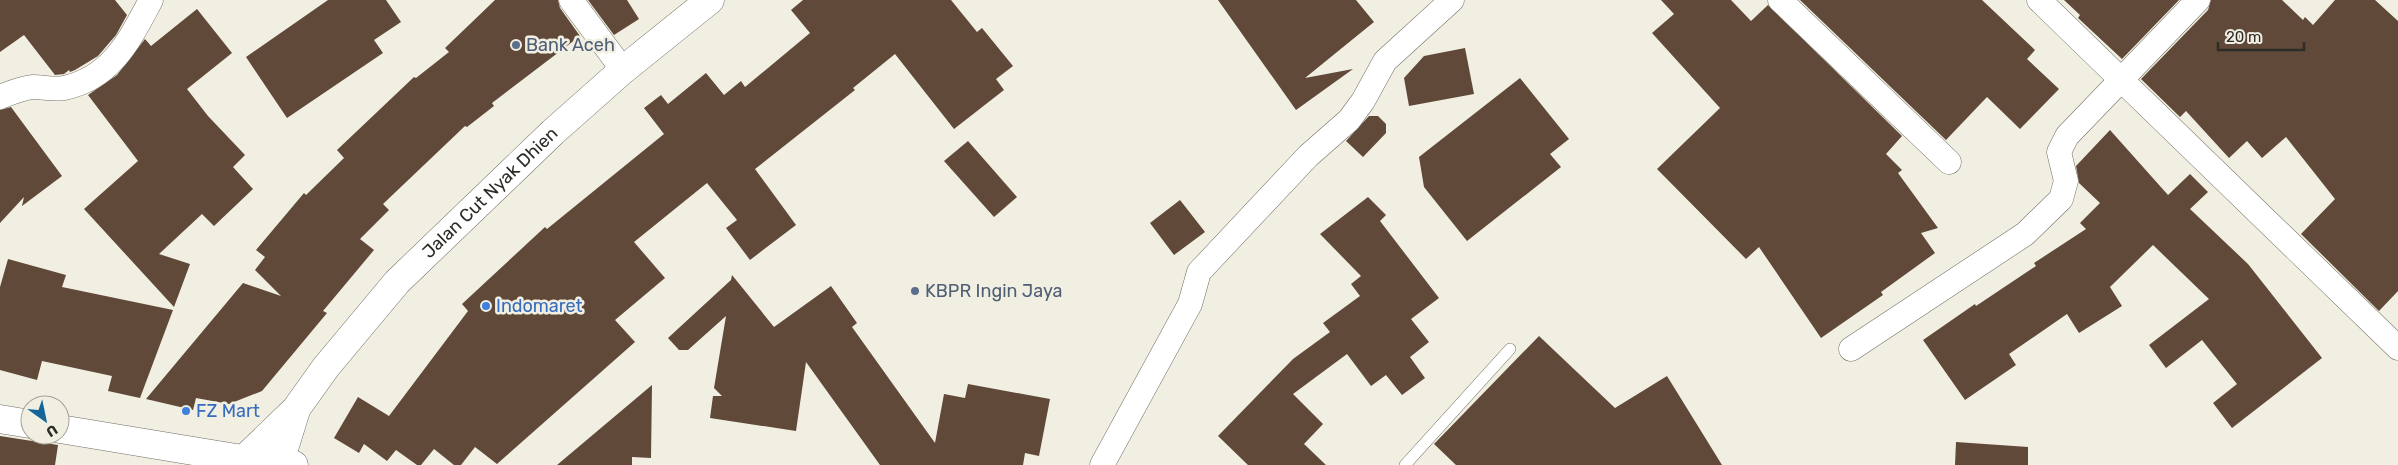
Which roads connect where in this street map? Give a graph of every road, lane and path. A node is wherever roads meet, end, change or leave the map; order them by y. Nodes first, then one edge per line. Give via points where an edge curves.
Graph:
1 (151, 0) edge
2 (571, 0) edge
3 (710, 0) edge
4 (1780, 0) edge
5 (2039, 0) edge
6 (2198, 0) edge
7 (1441, 4) edge
8 (623, 70) junction
9 (2121, 79) junction
10 (0, 97) edge
11 (1949, 162) dead end
12 (2398, 348) edge
13 (1510, 349) dead end
14 (1851, 350) dead end
15 (296, 409) junction
16 (0, 419) edge
17 (20, 422) edge
18 (70, 431) edge
19 (240, 462) edge
20 (284, 465) edge
21 (1102, 465) edge
22 (1406, 465) edge

1 - 10 street via 135,31 109,66 88,80 63,88 32,87
2 - 8 street
3 - 8 main road, Jalan Cut Nyak Dhien
4 - 11 street
5 - 9 street
6 - 9 street
7 - 21 street via 1385,61 1349,120 1308,156 1199,272 1190,304
8 - 15 main road, Jalan Cut Nyak Dhien via 553,132 397,282 326,367
9 - 12 street
9 - 14 street via 2061,144 2059,152 2066,181 2061,200 2025,234
13 - 22 lane
15 - 19 main road, Jalan Cut Nyak Dhien
15 - 20 main road, Jalan Cut Nyak Dhien
16 - 17 main road
18 - 19 main road
19 - 20 main road

